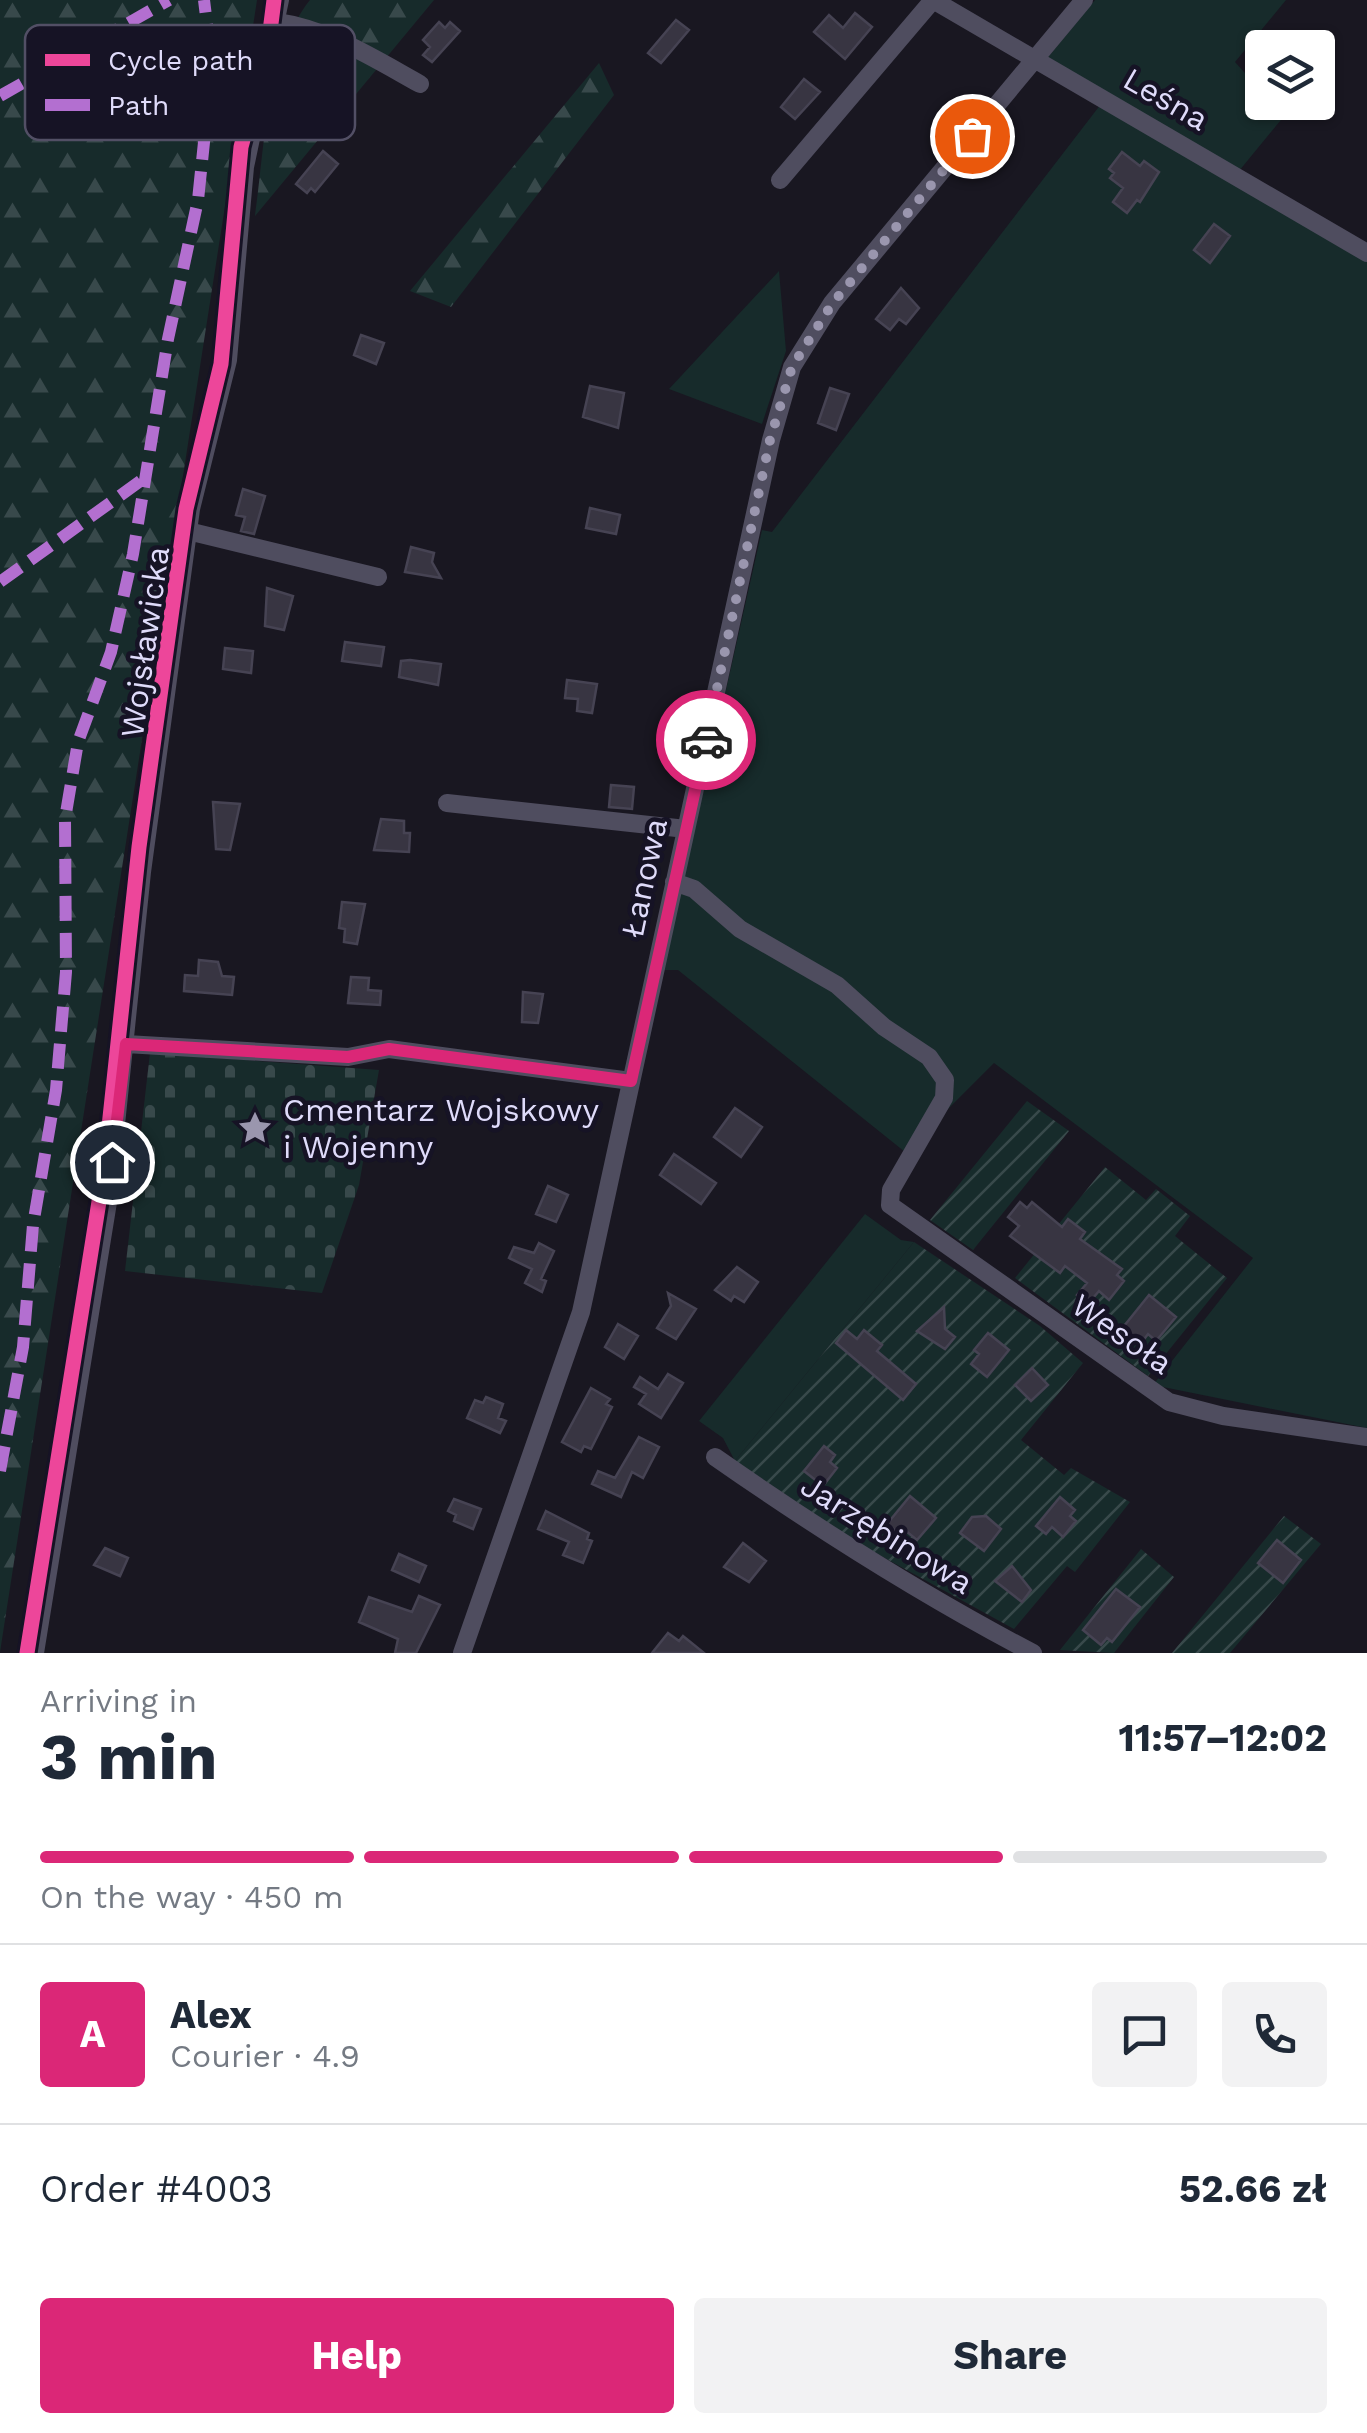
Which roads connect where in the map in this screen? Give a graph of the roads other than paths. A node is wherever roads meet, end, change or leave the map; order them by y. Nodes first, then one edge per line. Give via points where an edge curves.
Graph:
1 (280, 0) edge
2 (933, 0) edge
3 (1084, 0) edge
4 (277, 22) junction
5 (276, 25) edge
6 (298, 25) edge
7 (355, 49) edge
8 (1035, 61) junction
9 (420, 84) dead end
10 (250, 140) edge
11 (780, 180) dead end
12 (1367, 252) edge
13 (188, 531) junction
14 (378, 578) dead end
15 (447, 803) dead end
16 (686, 829) junction
17 (674, 882) junction
18 (126, 1044) junction
19 (631, 1081) junction
20 (1367, 1437) edge
21 (715, 1457) dead end
22 (35, 1653) edge
23 (462, 1653) edge
24 (1033, 1653) edge

1 - 4 street, Wojsławicka
2 - 8 street, Leśna
2 - 11 street
3 - 8 street, Łanowa
4 - 5 street, Wojsławicka
4 - 6 street
7 - 9 street
8 - 12 street, Leśna
8 - 16 street, Łanowa via 832,304 792,367 770,440
10 - 13 street, Wojsławicka via 228,360
13 - 14 street
13 - 18 street, Wojsławicka
15 - 16 street
16 - 17 street, Łanowa
17 - 19 street, Łanowa
17 - 20 street, Wesoła via 836,985 929,1056 944,1080 944,1098 891,1190 890,1205 1169,1402
18 - 19 street via 348,1057 389,1049
18 - 22 street, Wojsławicka via 108,1202
19 - 23 street, Łanowa via 581,1312
21 - 24 street, Jarzębinowa via 826,1534

